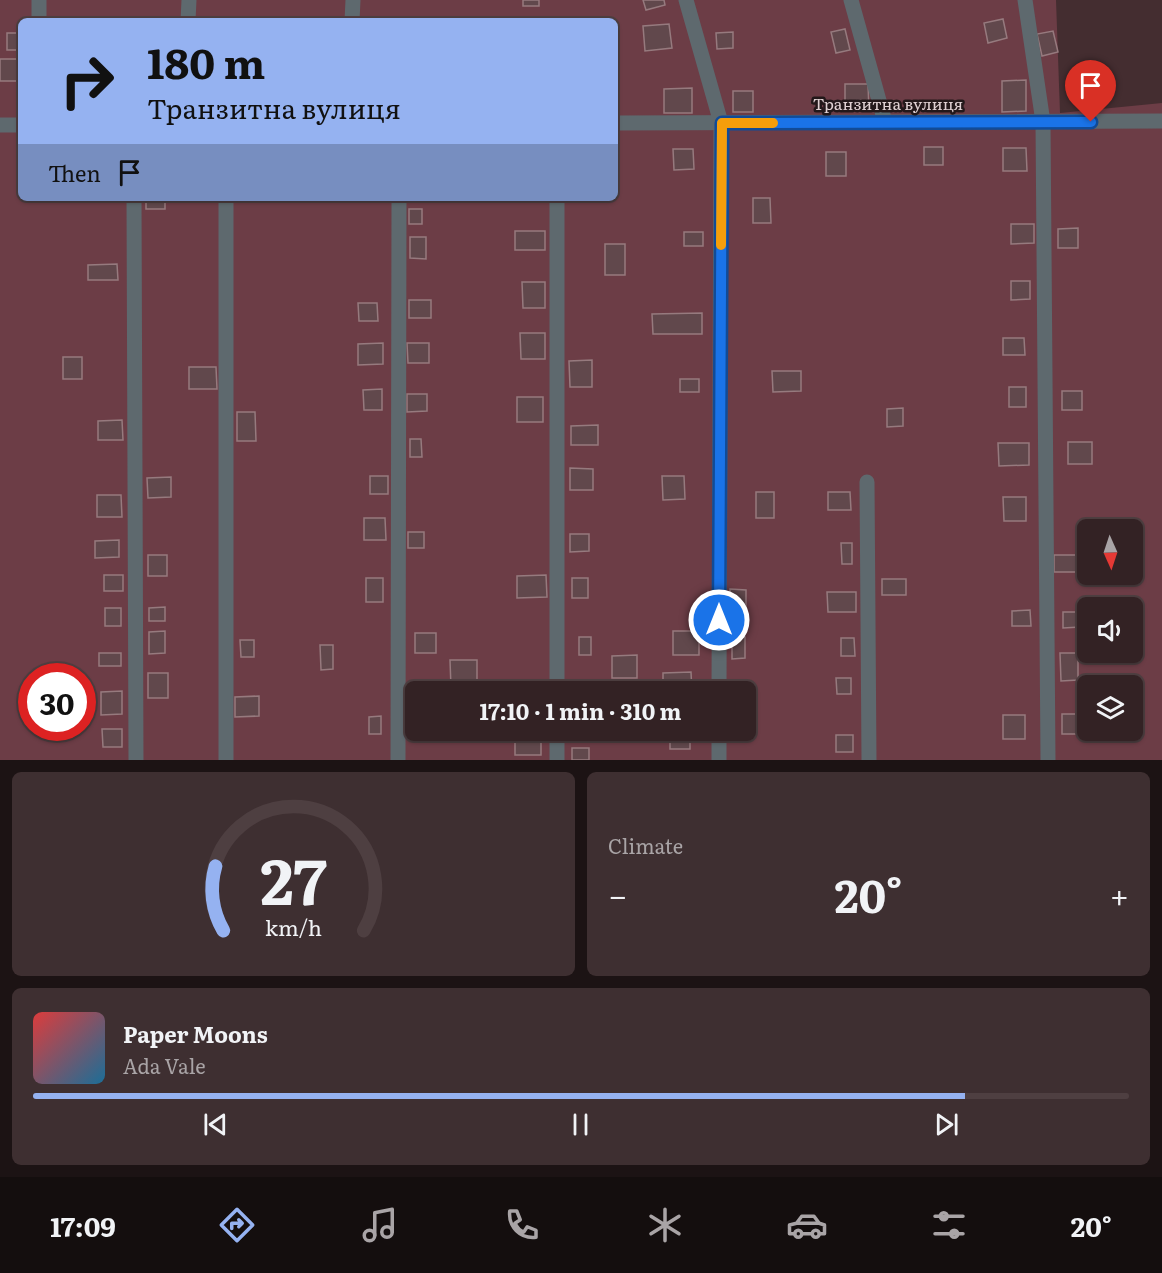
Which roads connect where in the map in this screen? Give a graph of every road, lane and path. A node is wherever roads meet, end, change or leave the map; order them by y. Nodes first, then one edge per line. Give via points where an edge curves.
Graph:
1 (39, 0) edge
2 (189, 0) edge
3 (353, 0) edge
4 (686, 0) edge
5 (851, 0) edge
6 (1025, 0) edge
7 (39, 18) edge
8 (188, 18) edge
9 (352, 18) edge
10 (1162, 121) edge
11 (885, 122) junction
12 (1044, 122) junction
13 (618, 123) edge
14 (722, 123) junction
15 (0, 125) edge
16 (18, 125) edge
17 (134, 201) edge
18 (226, 201) edge
19 (399, 201) edge
20 (557, 201) edge
21 (867, 482) dead end
22 (557, 681) edge
23 (719, 681) edge
24 (557, 741) edge
25 (719, 741) edge
26 (136, 760) edge
27 (226, 760) edge
28 (398, 760) edge
29 (557, 760) edge
30 (719, 760) edge
31 (869, 760) edge
32 (1048, 760) edge

1 - 7 street
2 - 8 street
3 - 9 street
4 - 14 street
5 - 11 street
6 - 12 street
10 - 12 street, Транзитна вулиця
11 - 12 street, Транзитна вулиця
11 - 14 street, Транзитна вулиця
12 - 32 street
13 - 14 street, Транзитна вулиця
14 - 23 street
15 - 16 street
17 - 26 street
18 - 27 street
19 - 28 street
20 - 22 street
21 - 31 street
24 - 29 street
25 - 30 street

